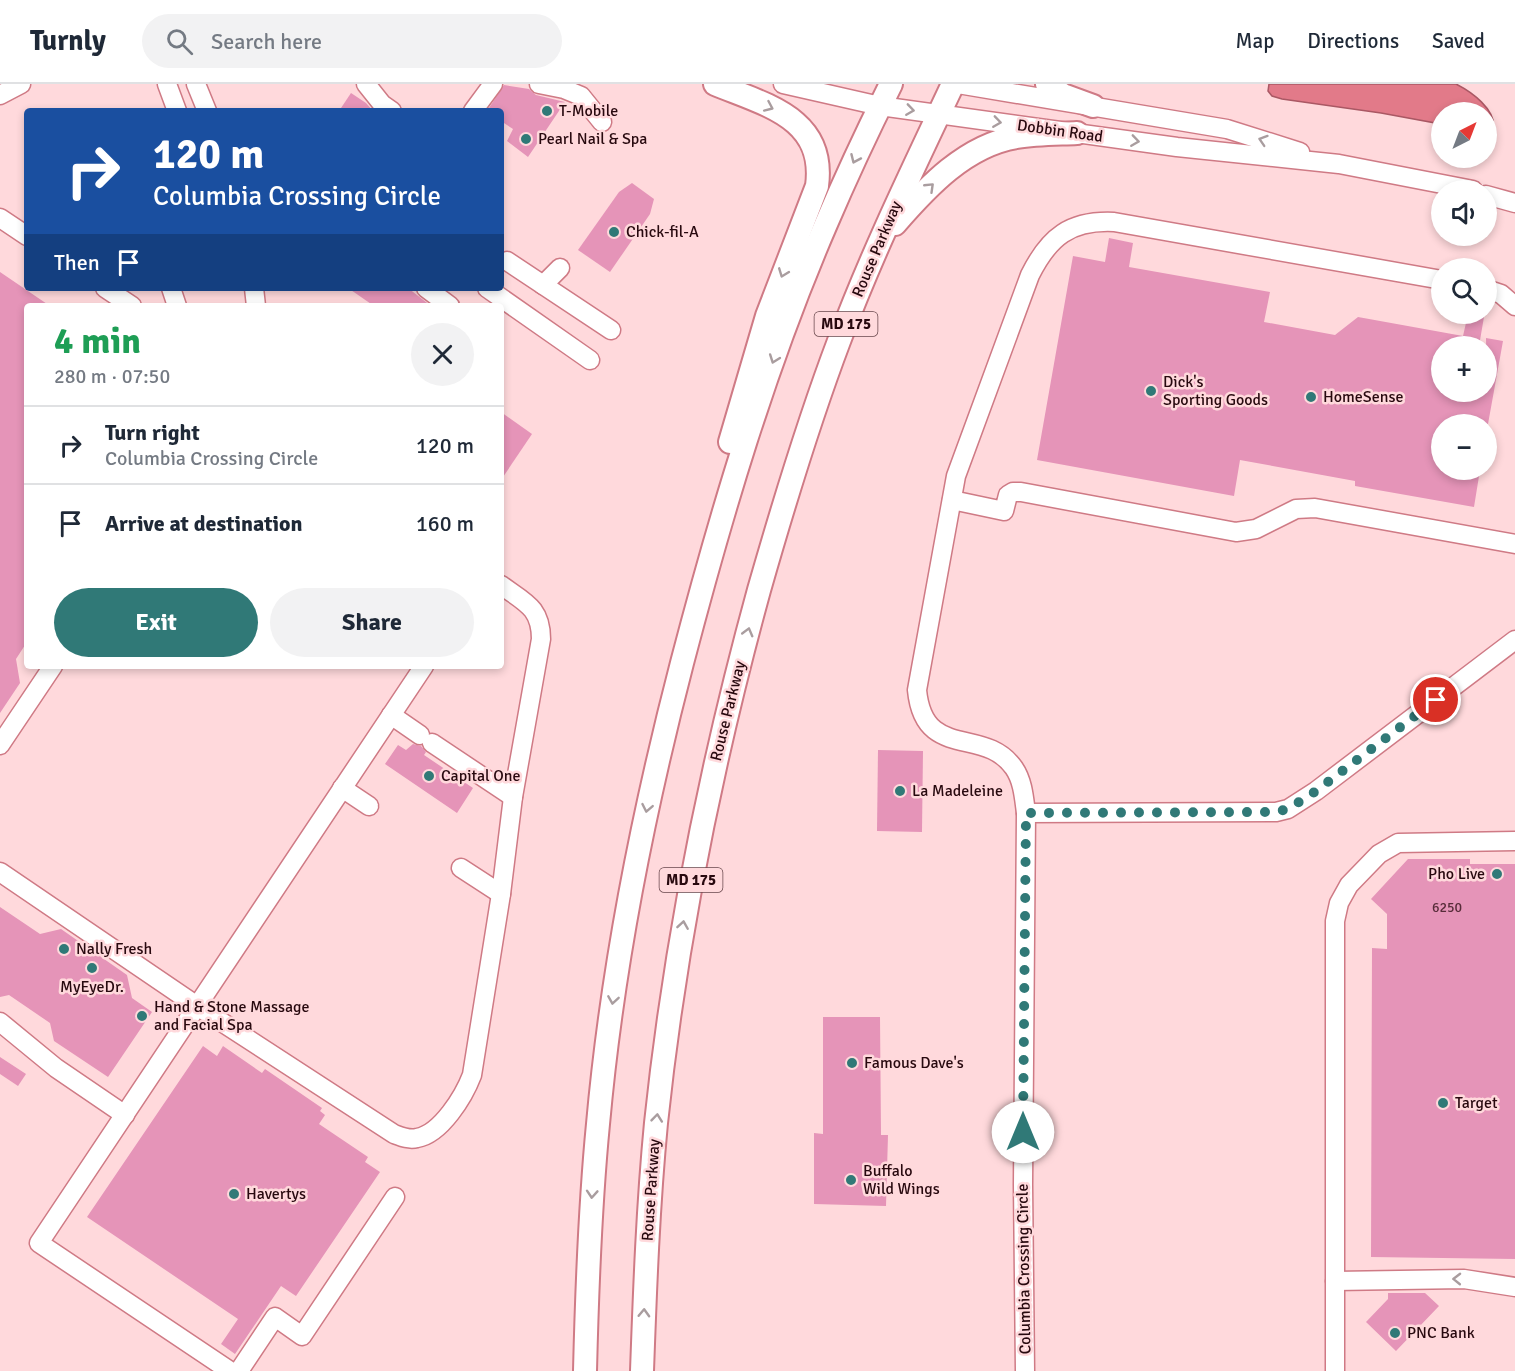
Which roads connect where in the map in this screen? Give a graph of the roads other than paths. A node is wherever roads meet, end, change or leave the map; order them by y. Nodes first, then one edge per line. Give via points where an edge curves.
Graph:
1 (21, 84) edge
2 (167, 84) edge
3 (196, 84) edge
4 (366, 84) edge
5 (493, 84) edge
6 (539, 84) edge
7 (715, 84) edge
8 (783, 84) edge
9 (891, 84) edge
10 (953, 84) edge
11 (958, 84) edge
12 (1047, 84) edge
13 (0, 95) edge
14 (880, 106) junction
15 (1093, 106) junction
16 (176, 108) edge
17 (206, 108) edge
18 (388, 108) edge
19 (475, 108) edge
20 (939, 114) junction
21 (602, 122) dead end
22 (1077, 133) junction
23 (1339, 164) junction
24 (1431, 182) edge
25 (1497, 198) edge
26 (1515, 203) edge
27 (0, 218) edge
28 (24, 230) edge
29 (877, 246) junction
30 (507, 261) dead end
31 (560, 268) dead end
32 (1431, 278) edge
33 (543, 285) junction
34 (110, 291) edge
35 (430, 291) edge
36 (491, 291) edge
37 (1497, 293) edge
38 (128, 303) edge
39 (446, 303) edge
40 (1515, 306) edge
41 (611, 330) dead end
42 (590, 360) dead end
43 (952, 500) junction
44 (1515, 544) edge
45 (504, 587) edge
46 (1515, 640) edge
47 (51, 669) edge
48 (422, 669) edge
49 (391, 715) junction
50 (0, 744) edge
51 (659, 751) junction
52 (342, 788) junction
53 (513, 797) junction
54 (369, 806) dead end
55 (1026, 813) junction
56 (1515, 841) edge
57 (461, 868) dead end
58 (0, 872) edge
59 (501, 894) junction
60 (197, 1006) junction
61 (0, 1022) edge
62 (125, 1115) junction
63 (395, 1197) dead end
64 (1335, 1281) junction
65 (1515, 1287) edge
66 (230, 1371) edge
67 (239, 1371) edge
68 (585, 1371) edge
69 (642, 1371) edge
70 (1025, 1371) edge
71 (1335, 1371) edge

1 - 13 street
2 - 16 street
3 - 17 street
4 - 18 street
5 - 19 street
6 - 21 street via 581,96
7 -> 51 main road via 792,119 811,140 819,171 738,411 684,623
8 - 14 street, Dobbin Road
9 - 14 main road, MD 175
10 - 20 main road, Rouse Parkway / MD 175
11 - 15 street, Dobbin Road
12 - 15 main road via 1063,95
14 -> 20 street, Dobbin Road
14 -> 51 main road, MD 175 via 825,225 753,416 724,508
23 -> 15 street, Dobbin Road via 1227,129
20 -> 22 street, Dobbin Road
20 - 29 main road, Rouse Parkway / MD 175
22 -> 23 street, Dobbin Road
29 -> 22 main road via 935,182 976,151 1016,137
23 - 24 street, Dobbin Road
25 - 26 street
27 - 28 street
69 -> 29 main road, Rouse Parkway / MD 175 via 649,1208 669,1017 689,889 716,760 778,523 835,352
30 - 33 street
31 - 33 street
32 - 43 street, Columbia Crossing Circle via 1114,222 1080,224 1050,243 1030,275 956,476
33 - 41 street
34 - 38 street
35 - 39 street
36 - 42 street
37 - 40 street
43 - 44 street via 1004,511 1008,495 1021,492 1236,532 1256,529 1296,509 1315,508
43 - 55 street, Columbia Crossing Circle via 917,690 918,703 922,716 940,734 985,746 1005,758 1020,779
45 - 53 street via 530,606 541,624
46 - 55 street via 1288,809
47 - 50 street
48 - 49 street
49 - 52 street
49 - 53 street
51 -> 68 main road, MD 175 via 632,882 598,1120
52 - 54 street
52 - 60 street
53 - 59 street
55 - 70 street, Columbia Crossing Circle
56 - 64 street via 1398,843 1360,873 1339,903 1335,926
57 - 59 street
58 - 60 street
59 - 60 street via 472,1075 453,1110 426,1135 406,1138 394,1134
60 - 62 street
61 - 62 street via 56,1068
62 - 66 street via 39,1244
63 - 67 street via 302,1336 275,1317
65 -> 64 street via 1464,1279
64 - 71 street

